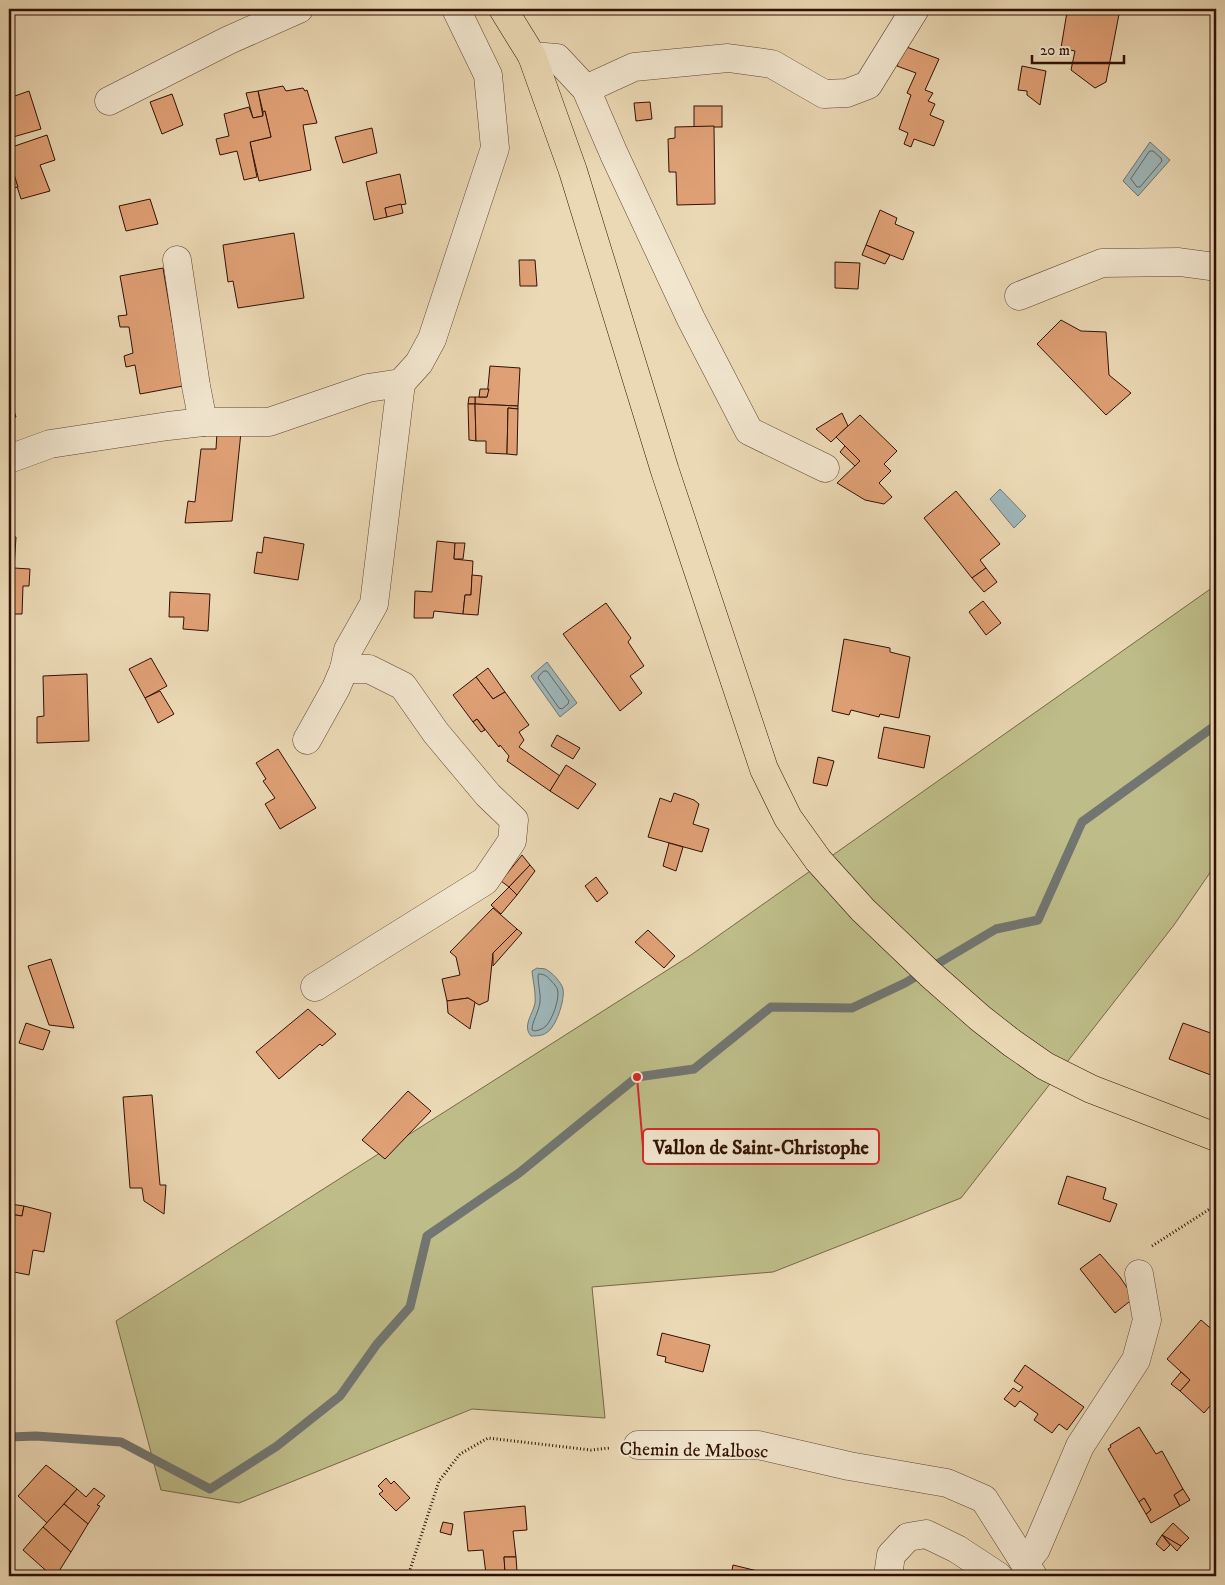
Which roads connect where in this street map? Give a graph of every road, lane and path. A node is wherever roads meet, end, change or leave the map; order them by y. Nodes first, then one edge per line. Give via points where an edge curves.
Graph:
1 (299, 9) edge
2 (456, 9) edge
3 (503, 9) edge
4 (915, 9) edge
5 (532, 56) junction
6 (586, 89) junction
7 (109, 101) dead end
8 (177, 260) dead end
9 (1216, 267) edge
10 (1019, 296) dead end
11 (401, 383) junction
12 (203, 422) junction
13 (9, 459) edge
14 (825, 468) dead end
15 (344, 669) junction
16 (307, 740) dead end
17 (315, 987) dead end
18 (1216, 1136) edge
19 (1216, 1205) edge
20 (1139, 1274) joint
21 (638, 1445) joint
22 (1029, 1570) edge
23 (408, 1576) edge
24 (888, 1576) edge
25 (998, 1576) edge

1 - 7 street via 229,40
2 - 11 street via 488,75 495,148 432,339 419,363
3 - 5 main road
4 - 6 street via 868,85 847,93 824,94 772,64 728,58 634,67
5 - 6 street via 558,58
5 - 18 main road via 574,171 665,472 764,769 788,818 818,860 896,943 980,1018 1025,1052 1044,1066 1091,1089
6 - 14 street via 687,310 749,431
8 - 12 street
9 - 10 street via 1179,262 1102,263
11 - 12 street via 368,388 268,422
11 - 15 street via 374,604 348,650
12 - 13 street via 50,444
15 - 16 street
15 - 17 street via 369,669 403,686 436,733 488,795 514,820 512,841 485,882
19 - 20 path via 1150,1247
20 - 22 street, Chemin de Malbosc via 1147,1320 1136,1360 1080,1446
21 - 22 street, Chemin de Malbosc via 758,1445 947,1483 984,1499
21 - 23 path, Chemin de Malbosc via 591,1450 488,1438 460,1454 439,1481
24 - 25 street via 891,1555 908,1537 926,1534 957,1549

